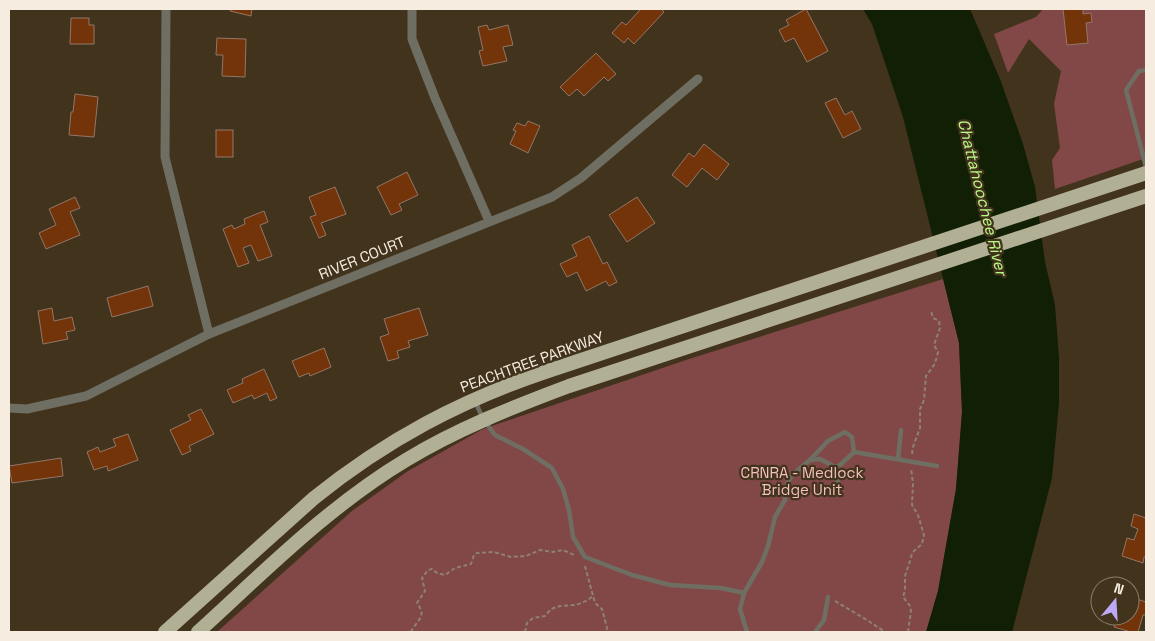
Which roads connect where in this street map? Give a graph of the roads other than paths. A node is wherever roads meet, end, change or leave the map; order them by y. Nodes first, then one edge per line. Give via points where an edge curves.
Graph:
1 (166, 9) edge
2 (412, 9) edge
3 (1146, 70) edge
4 (698, 79) dead end
5 (1146, 167) edge
6 (1146, 173) edge
7 (1146, 196) edge
8 (489, 221) junction
9 (209, 334) junction
10 (473, 399) junction
11 (9, 408) edge
12 (483, 420) junction
13 (901, 430) dead end
14 (854, 452) junction
15 (810, 460) junction
16 (898, 460) junction
17 (937, 466) dead end
18 (835, 467) junction
19 (839, 487) dead end
20 (744, 593) junction
21 (828, 597) road end
22 (165, 632) edge
23 (198, 632) edge
24 (747, 632) edge
25 (815, 632) edge

1 - 9 street via 165,157
2 - 8 street via 412,38
3 - 5 lane via 1139,71 1126,90
4 - 8 street, RIVER COURT via 581,178 552,197
6 - 10 highway, PEACHTREE PARKWAY via 519,380
7 - 12 highway via 569,386
8 - 9 street, RIVER COURT
9 - 11 street, RIVER COURT via 86,396 27,409
10 - 12 lane
10 - 22 highway, PEACHTREE PARKWAY via 410,432 338,479
12 - 20 lane via 495,435 552,468 570,510 573,537 584,557 670,585
12 - 23 highway via 406,460 346,501
13 - 16 lane
14 - 15 lane via 852,437 845,432 828,441
14 - 16 lane
14 - 18 lane
15 - 18 lane via 820,459
15 - 20 lane via 792,475 786,486 785,500 775,517 762,562
16 - 17 lane
18 - 19 lane
20 - 24 lane via 740,608
21 - 25 lane via 824,620

